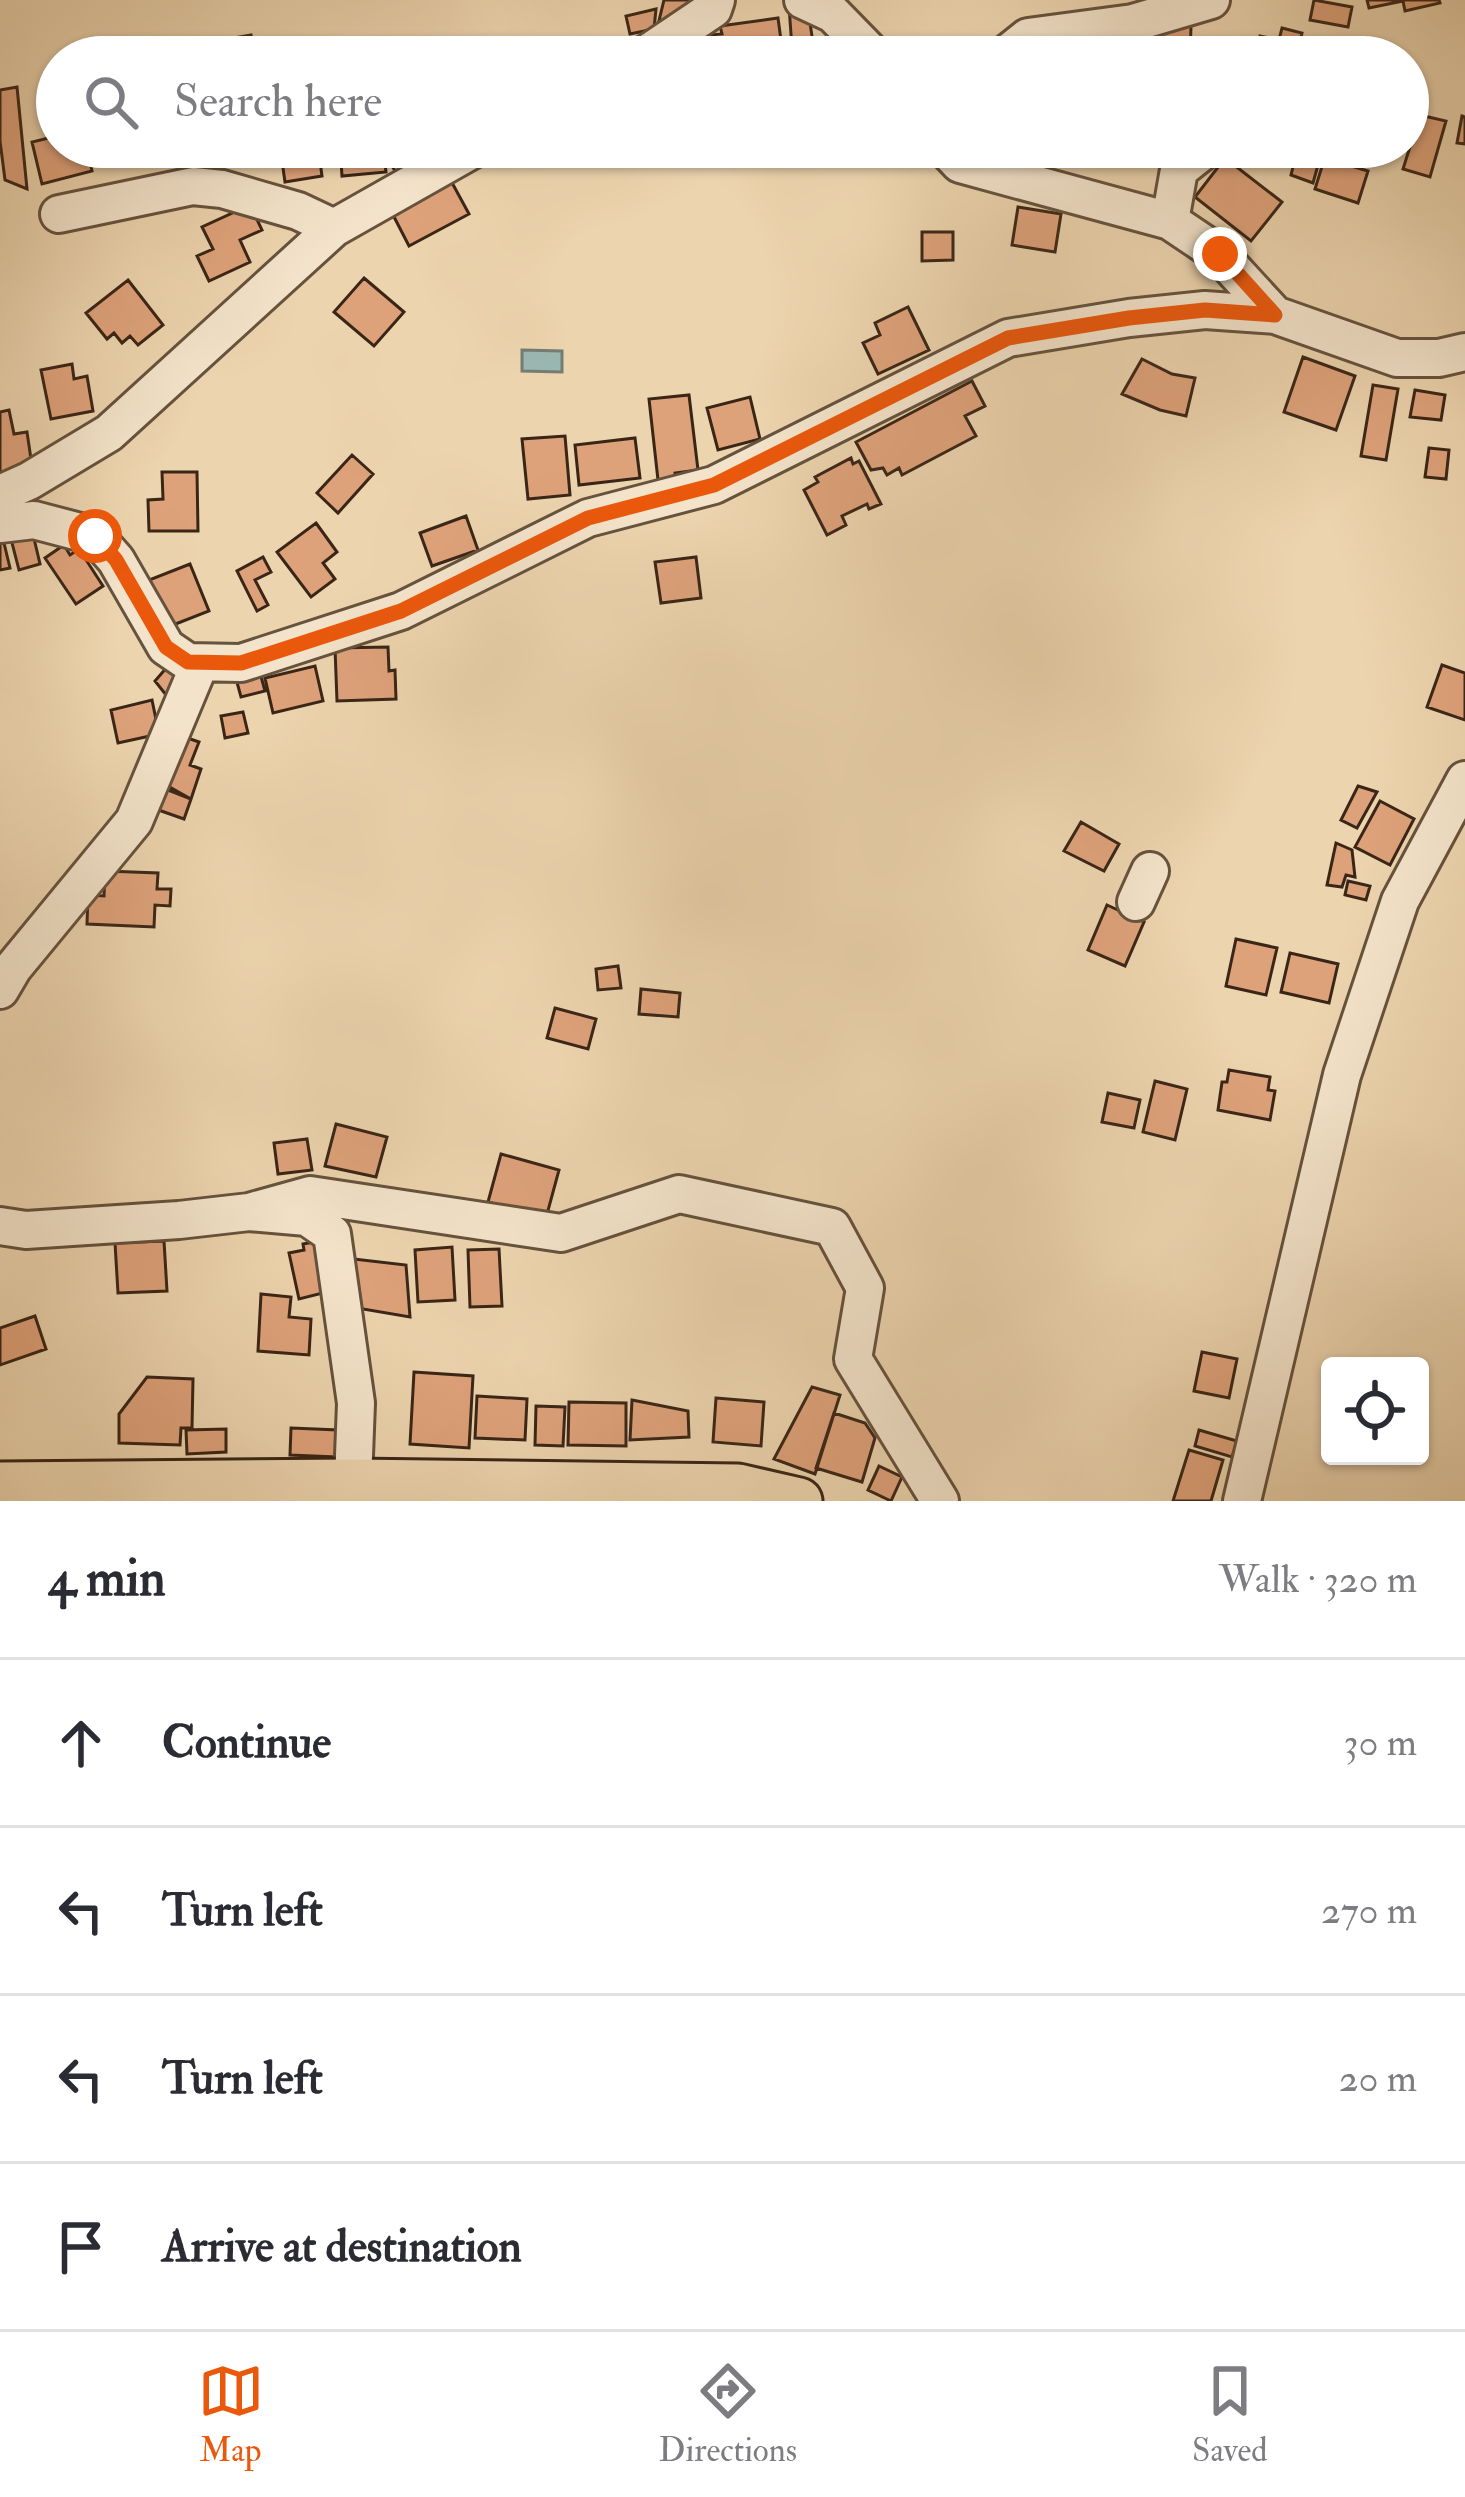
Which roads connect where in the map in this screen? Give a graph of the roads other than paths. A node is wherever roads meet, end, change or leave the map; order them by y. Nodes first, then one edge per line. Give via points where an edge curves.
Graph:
1 (753, 0) edge
2 (803, 0) edge
3 (1210, 0) edge
4 (715, 4) edge
5 (1056, 34) junction
6 (671, 36) edge
7 (854, 36) edge
8 (1037, 36) edge
9 (1062, 36) edge
10 (440, 168) edge
11 (975, 168) edge
12 (1182, 168) edge
13 (59, 214) dead end
14 (1170, 221) junction
15 (334, 228) junction
16 (1275, 315) junction
17 (1465, 352) edge
18 (0, 494) edge
19 (0, 524) edge
20 (200, 664) junction
21 (1465, 780) edge
22 (0, 991) edge
23 (249, 1211) junction
24 (0, 1226) edge
25 (353, 1482) junction
26 (0, 1485) edge
27 (409, 1492) edge
28 (799, 1501) edge
29 (940, 1501) edge
30 (1243, 1501) edge

1 - 4 street
2 - 7 street
3 - 5 street
4 - 6 street
5 - 8 street
5 - 9 street
10 - 15 street
11 - 14 street
12 - 14 street
13 - 15 street via 193,186 298,211
14 - 16 street via 1220,254
15 - 18 street via 110,433
16 - 17 street via 1397,358
16 - 20 street via 1205,310 1008,338 714,485 588,518 401,611 241,663
19 - 20 street via 34,520 95,536 166,647
20 - 22 street via 134,821
21 - 30 street via 1400,901 1342,1075
23 - 24 street
23 - 25 street via 307,1216 332,1234 356,1403
23 - 29 street via 310,1195 561,1233 679,1194 832,1227 866,1288 853,1359
25 - 26 main road
25 - 27 main road
27 - 28 main road via 738,1487

